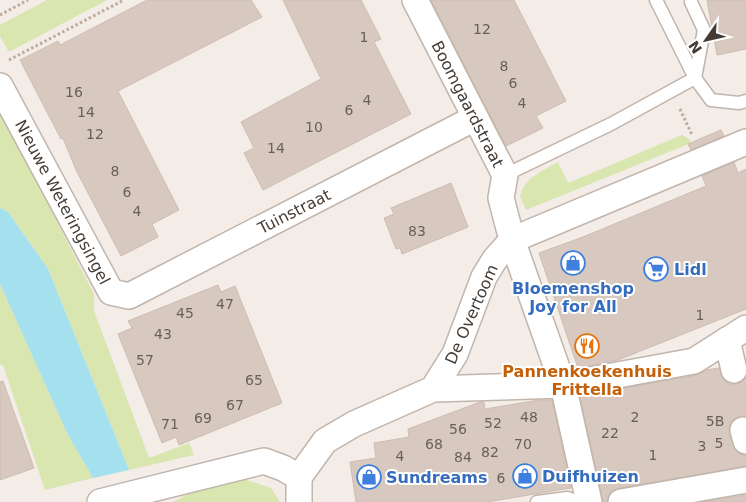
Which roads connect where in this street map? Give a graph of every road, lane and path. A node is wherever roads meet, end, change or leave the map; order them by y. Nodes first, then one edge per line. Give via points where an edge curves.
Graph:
1 (28, 0) edge
2 (124, 0) edge
3 (415, 0) edge
4 (656, 0) edge
5 (691, 2) dead end
6 (0, 15) edge
7 (9, 60) dead end
8 (695, 78) junction
9 (0, 86) edge
10 (672, 91) junction
11 (746, 101) edge
12 (476, 118) junction
13 (695, 140) dead end
14 (746, 142) edge
15 (505, 175) junction
16 (512, 240) junction
17 (112, 292) joint
18 (737, 334) edge
19 (734, 370) dead end
20 (563, 385) junction
21 (433, 389) junction
22 (298, 477) junction
23 (746, 480) edge
24 (100, 502) edge
25 (299, 502) edge
26 (537, 502) edge
27 (578, 502) edge
28 (589, 502) edge
29 (621, 502) edge

1 - 6 path
2 - 7 path
3 - 12 street, Boomgaardstraat
4 - 8 lane
5 - 8 lane via 704,30
8 - 10 lane
8 - 11 lane via 712,100
9 - 17 street, Nieuwe Weteringsingel
10 - 13 path
10 - 15 lane
12 - 15 street, Boomgaardstraat
12 - 17 street, Tuinstraat via 129,296
14 - 16 street, De Overtoom
15 - 16 street, Boomgaardstraat via 502,198
16 - 20 street, Boomgaardstraat
16 - 21 street, De Overtoom via 494,259 484,277 455,354
18 - 19 street
18 - 20 street via 694,361
20 - 21 street
20 - 28 street, Boomgaardstraat
21 - 22 street via 354,424 325,441
22 - 24 street via 264,460
22 - 25 street
23 - 29 street
26 - 27 lane via 568,498

